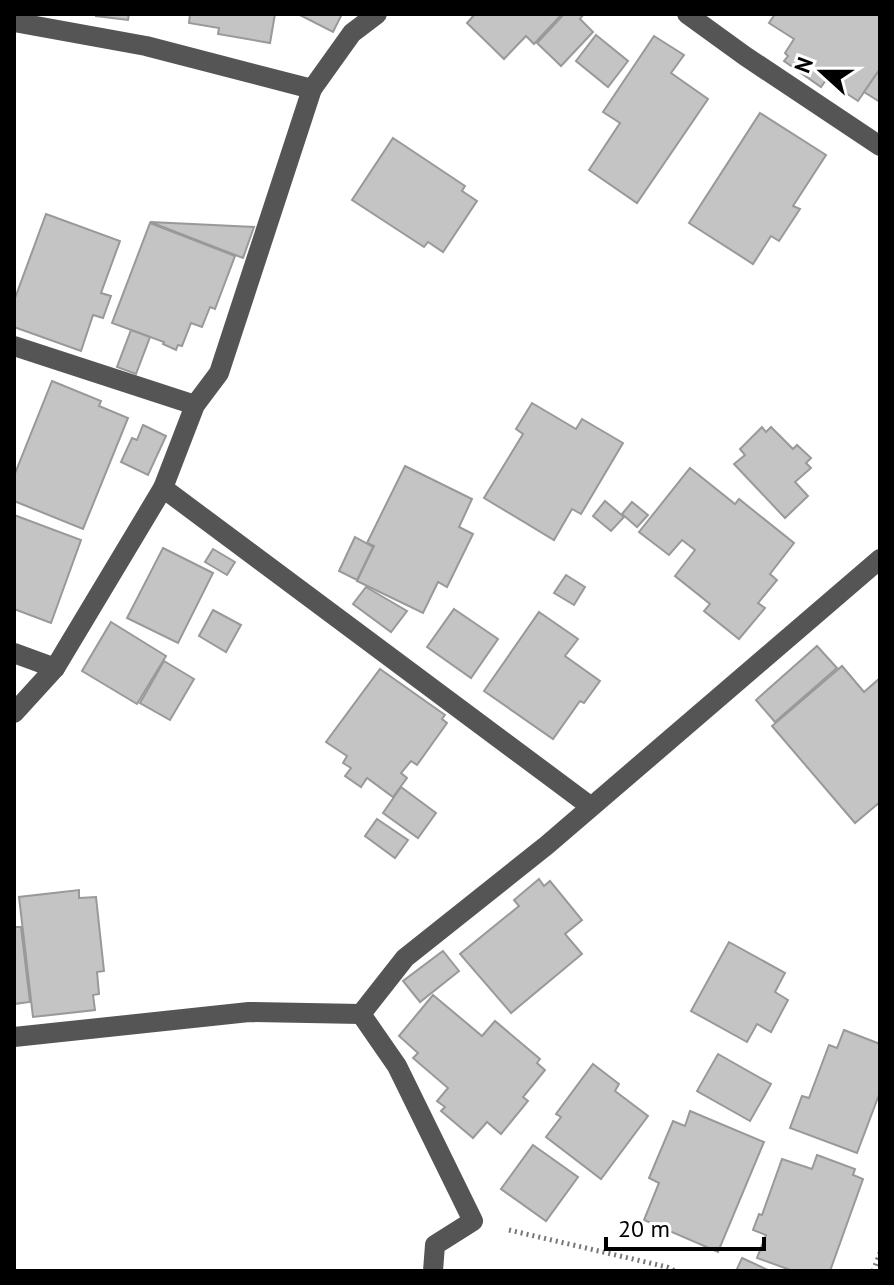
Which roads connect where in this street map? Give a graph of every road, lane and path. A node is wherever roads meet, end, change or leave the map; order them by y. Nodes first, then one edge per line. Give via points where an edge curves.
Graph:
1 (377, 14) edge
2 (687, 14) edge
3 (14, 22) edge
4 (312, 89) junction
5 (880, 146) edge
6 (14, 346) edge
7 (195, 405) junction
8 (163, 488) junction
9 (880, 559) edge
10 (14, 653) edge
11 (55, 668) junction
12 (14, 713) edge
13 (590, 806) junction
14 (361, 1014) junction
15 (14, 1037) edge
16 (473, 1221) junction
17 (880, 1253) edge
18 (433, 1271) edge
19 (675, 1271) edge
20 (873, 1271) edge

1 - 4 street via 352,33
2 - 5 street
3 - 4 street via 146,46
4 - 7 street via 219,373
6 - 7 street
7 - 8 street
8 - 11 street
8 - 13 street
9 - 13 street
10 - 11 street
11 - 12 street
13 - 14 street via 405,958
14 - 15 street via 249,1012
14 - 16 street via 397,1066
16 - 18 street via 435,1245
16 - 19 path
17 - 20 path

